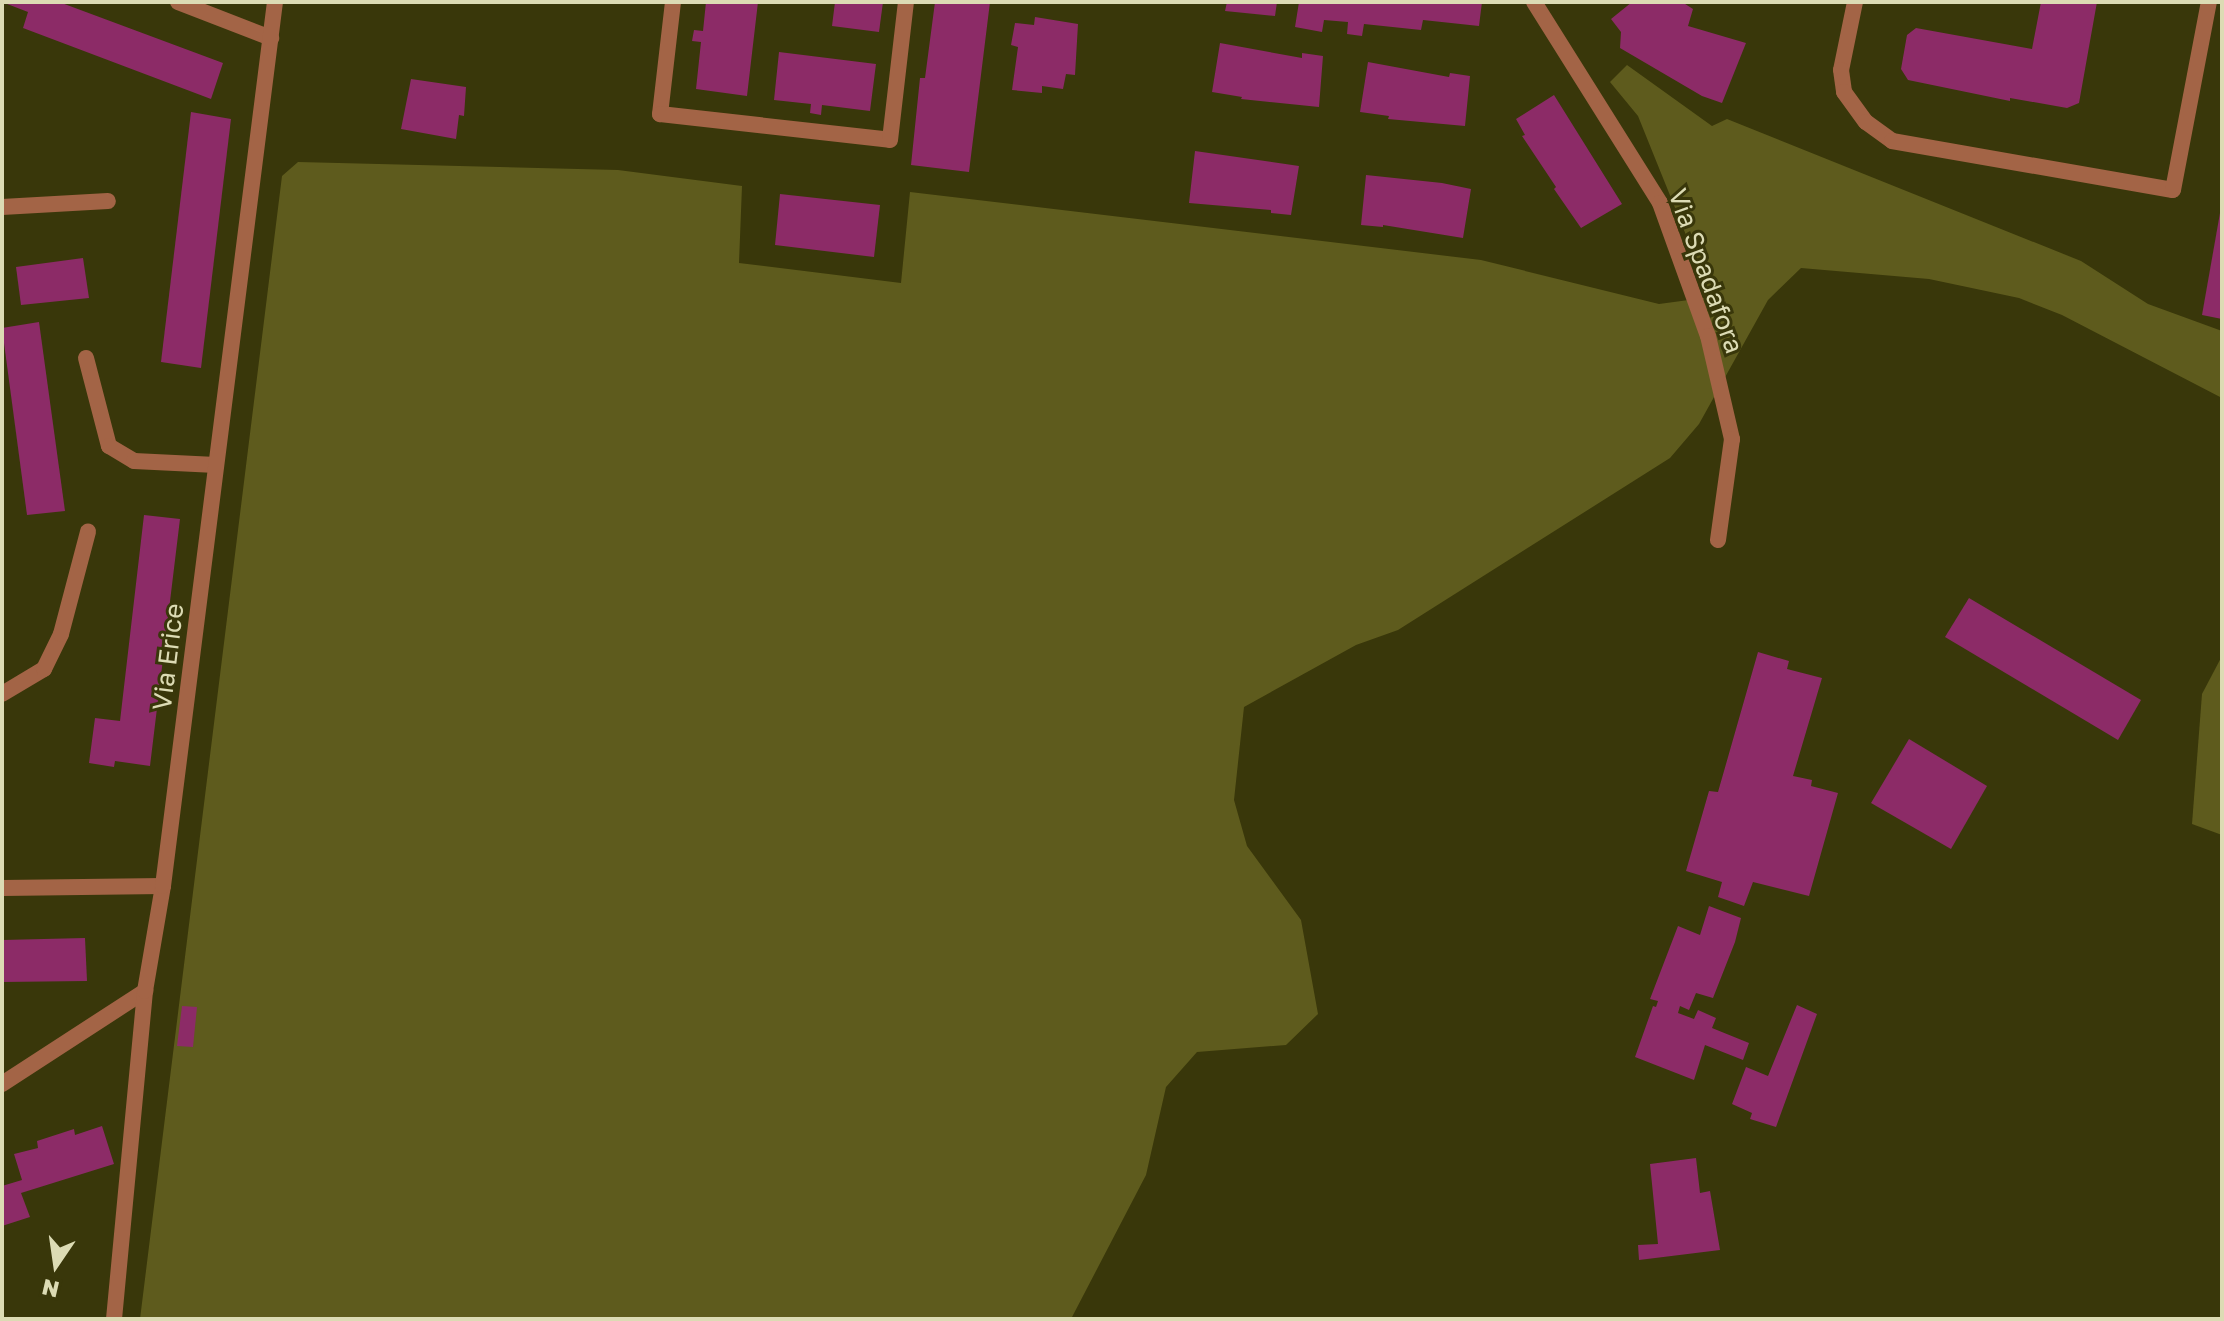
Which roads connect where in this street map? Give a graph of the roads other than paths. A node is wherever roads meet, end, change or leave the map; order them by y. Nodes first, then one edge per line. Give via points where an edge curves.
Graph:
1 (178, 2) edge
2 (275, 2) edge
3 (673, 2) edge
4 (906, 2) edge
5 (1534, 2) edge
6 (1855, 2) edge
7 (2209, 2) edge
8 (271, 38) junction
9 (108, 201) dead end
10 (2, 207) edge
11 (86, 358) dead end
12 (216, 465) junction
13 (88, 532) dead end
14 (1718, 540) dead end
15 (2, 694) edge
16 (163, 886) junction
17 (2, 888) edge
18 (145, 991) junction
19 (2, 1084) edge
20 (114, 1319) edge

1 - 8 street
2 - 8 street, Via Erice
3 - 4 street via 660,114 890,140
5 - 14 street, Via Spadafora via 1660,203 1708,336 1732,439
6 - 7 street via 1841,70 1844,92 1866,122 1892,141 2173,190
8 - 12 street, Via Erice
9 - 10 street
11 - 12 street via 109,446 134,461
12 - 16 street, Via Erice
13 - 15 street via 61,634 44,669
16 - 17 street
16 - 18 street, Via Erice
18 - 19 street
18 - 20 street, Via Erice

